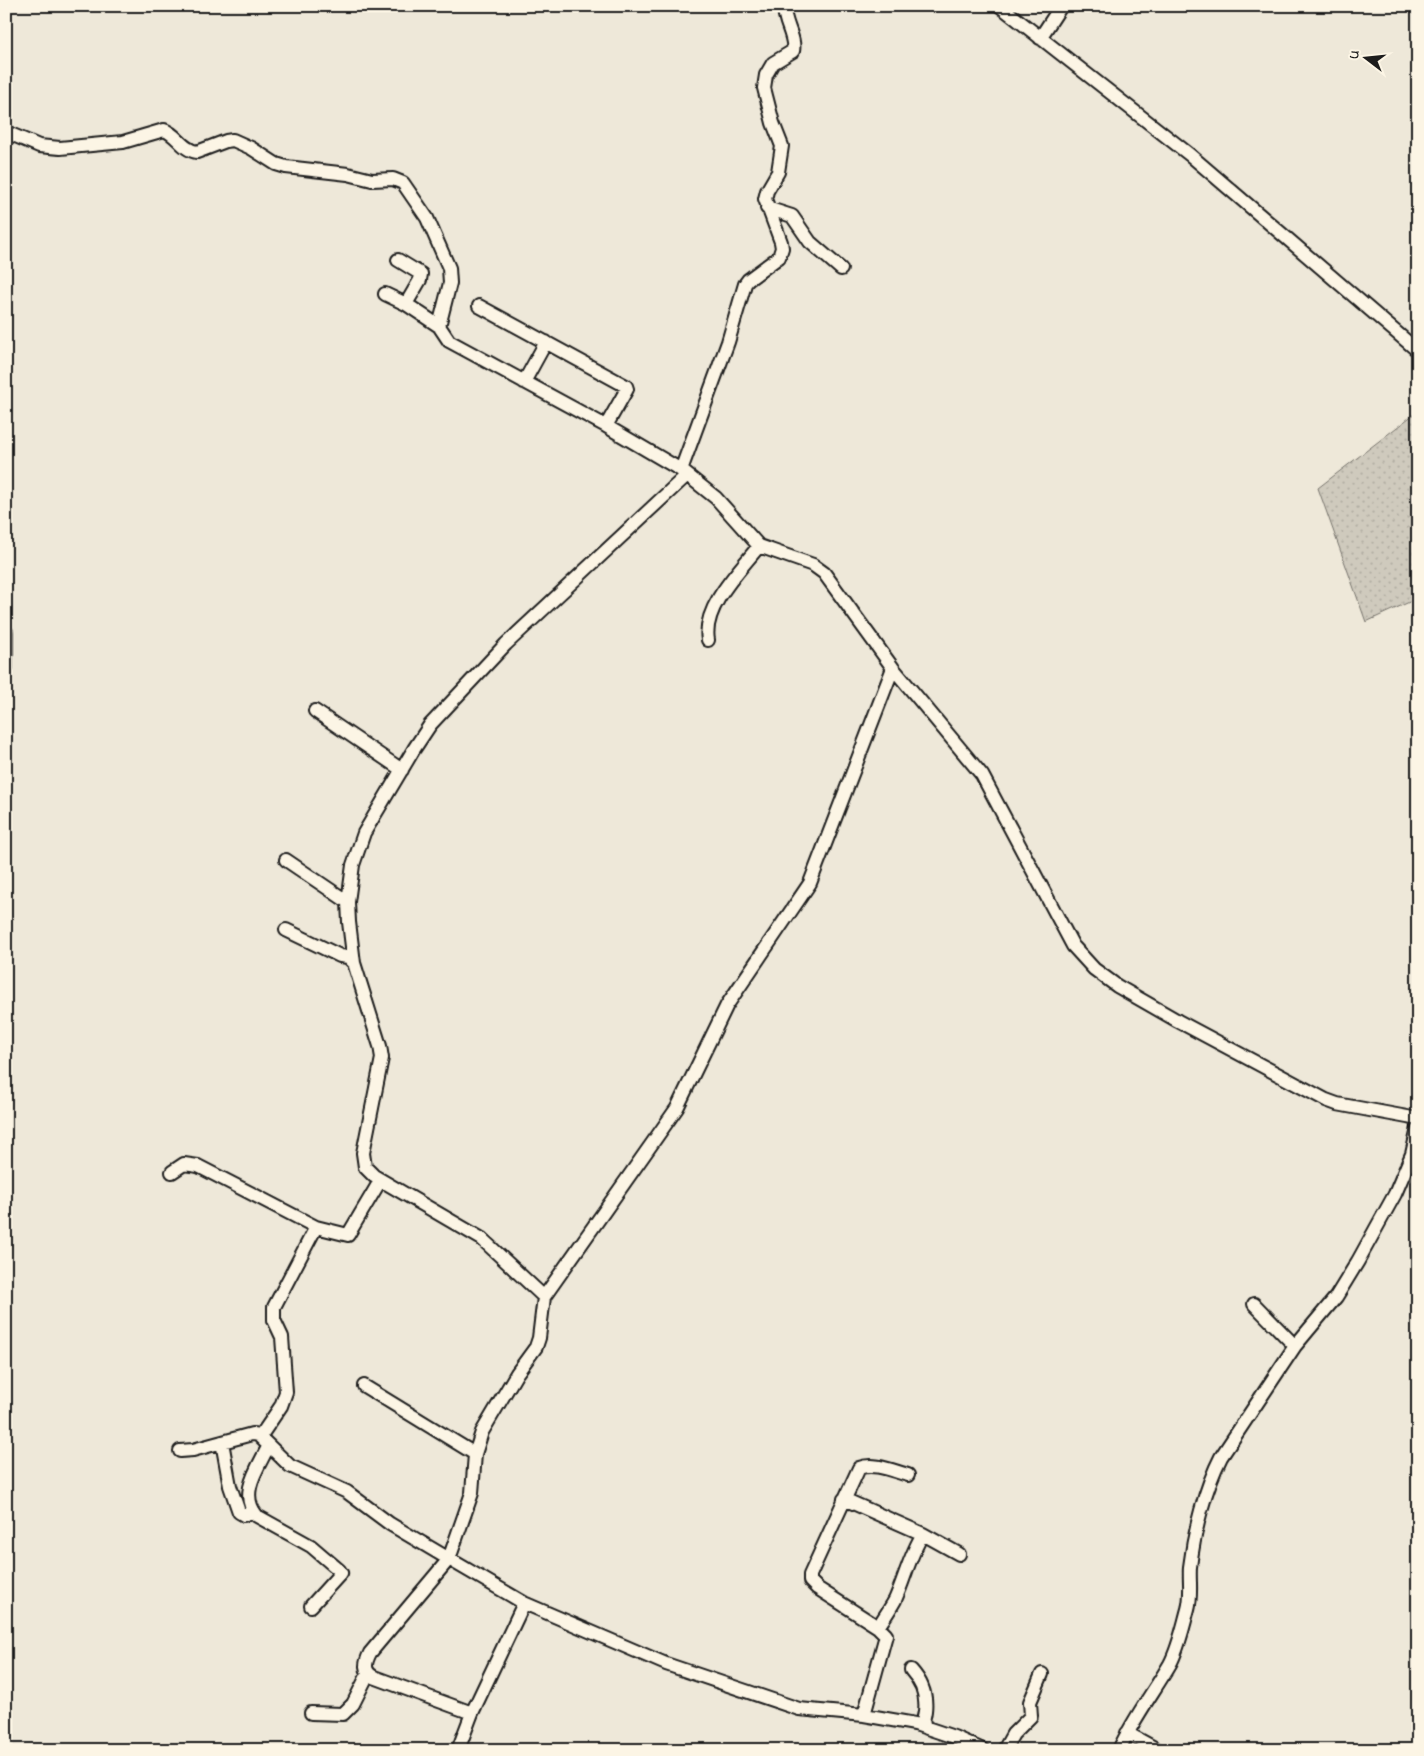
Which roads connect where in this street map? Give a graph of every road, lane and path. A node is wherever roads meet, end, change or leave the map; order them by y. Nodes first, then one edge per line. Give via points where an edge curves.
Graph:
1 (784, 6) edge
2 (1000, 6) edge
3 (1061, 6) edge
4 (1040, 38) junction
5 (6, 132) edge
6 (767, 208) junction
7 (398, 260) dead end
8 (841, 269) dead end
9 (385, 294) dead end
10 (406, 304) junction
11 (479, 306) dead end
12 (439, 326) junction
13 (546, 342) junction
14 (1418, 351) edge
15 (524, 382) junction
16 (606, 426) junction
17 (684, 472) junction
18 (759, 546) junction
19 (6, 632) edge
20 (708, 640) dead end
21 (6, 668) edge
22 (893, 668) junction
23 (315, 711) dead end
24 (402, 770) junction
25 (286, 860) dead end
26 (348, 902) junction
27 (286, 930) dead end
28 (354, 963) junction
29 (1418, 1119) edge
30 (1418, 1128) edge
31 (1415, 1155) edge
32 (172, 1172) dead end
33 (380, 1181) junction
34 (316, 1227) junction
35 (544, 1297) junction
36 (1254, 1304) dead end
37 (1295, 1346) junction
38 (364, 1386) dead end
39 (261, 1435) junction
40 (222, 1442) junction
41 (268, 1447) junction
42 (180, 1451) dead end
43 (476, 1454) junction
44 (908, 1475) dead end
45 (844, 1499) junction
46 (253, 1511) junction
47 (923, 1534) junction
48 (958, 1554) dead end
49 (449, 1559) junction
50 (524, 1603) junction
51 (311, 1606) dead end
52 (878, 1627) junction
53 (912, 1670) dead end
54 (368, 1674) junction
55 (1042, 1674) dead end
56 (311, 1713) dead end
57 (472, 1713) junction
58 (864, 1715) junction
59 (925, 1727) junction
60 (1127, 1733) junction
61 (458, 1750) edge
62 (983, 1750) edge
63 (1004, 1750) edge
64 (1119, 1750) edge
65 (1158, 1750) edge

1 - 6 street via 786,25 794,46 793,51 772,63 766,75 764,88 782,146 778,172 765,199
2 - 4 street
3 - 4 street
4 - 14 street via 1190,155
5 - 12 street via 50,148 123,142 164,130 192,151 230,140 286,167 372,180 393,178 403,183 427,218 449,268 450,283
6 - 8 street via 792,216 810,242
6 - 17 street via 781,242 781,253 745,284
7 - 10 street via 421,274
9 - 10 street
10 - 12 street
11 - 13 street
12 - 15 street via 453,345
13 - 15 street
13 - 16 street via 627,387
15 - 16 street
16 - 17 street
17 - 18 street via 716,498
17 - 24 street via 486,664 430,726
18 - 20 street via 713,606 707,624
18 - 22 street via 820,569
19 - 21 street
22 - 29 street via 987,782 1073,946 1094,969 1178,1022 1326,1100
22 - 35 street via 810,883 727,1005 678,1108
23 - 24 street
24 - 26 street via 364,833 353,865
25 - 26 street
26 - 28 street
27 - 28 street via 348,957
28 - 33 street via 381,1054 382,1064 363,1153 365,1167
30 - 31 street
31 - 37 street via 1336,1297
32 - 34 street via 184,1164 198,1166
33 - 34 street via 348,1235
33 - 35 street via 482,1239
34 - 39 street via 274,1307 274,1320 282,1337 286,1392 281,1406
35 - 43 street via 538,1342 488,1421
36 - 37 street
37 - 60 street via 1214,1470 1192,1556 1189,1607 1177,1647
38 - 43 street
39 - 40 street via 252,1434
39 - 41 street via 261,1440
40 - 42 street
40 - 46 street via 230,1486 239,1512 244,1515
41 - 46 street via 250,1487 248,1496
41 - 49 street via 290,1466 347,1492 390,1524
43 - 49 street via 472,1493
44 - 45 street via 873,1466 859,1468
45 - 47 street
45 - 52 street via 810,1575 810,1582
46 - 51 street via 311,1546 339,1570 340,1575
47 - 48 street
47 - 52 street via 913,1549 895,1599
49 - 50 street
49 - 54 street via 370,1653 365,1668
50 - 57 street
50 - 58 street via 666,1664 799,1709
52 - 58 street via 886,1635 886,1641
53 - 59 street via 923,1687 925,1711 922,1719
54 - 56 street via 353,1704 343,1714
54 - 57 street
55 - 63 street via 1030,1702 1031,1716 1013,1734
57 - 61 street
58 - 59 street
59 - 62 street
60 - 64 street
60 - 65 street

